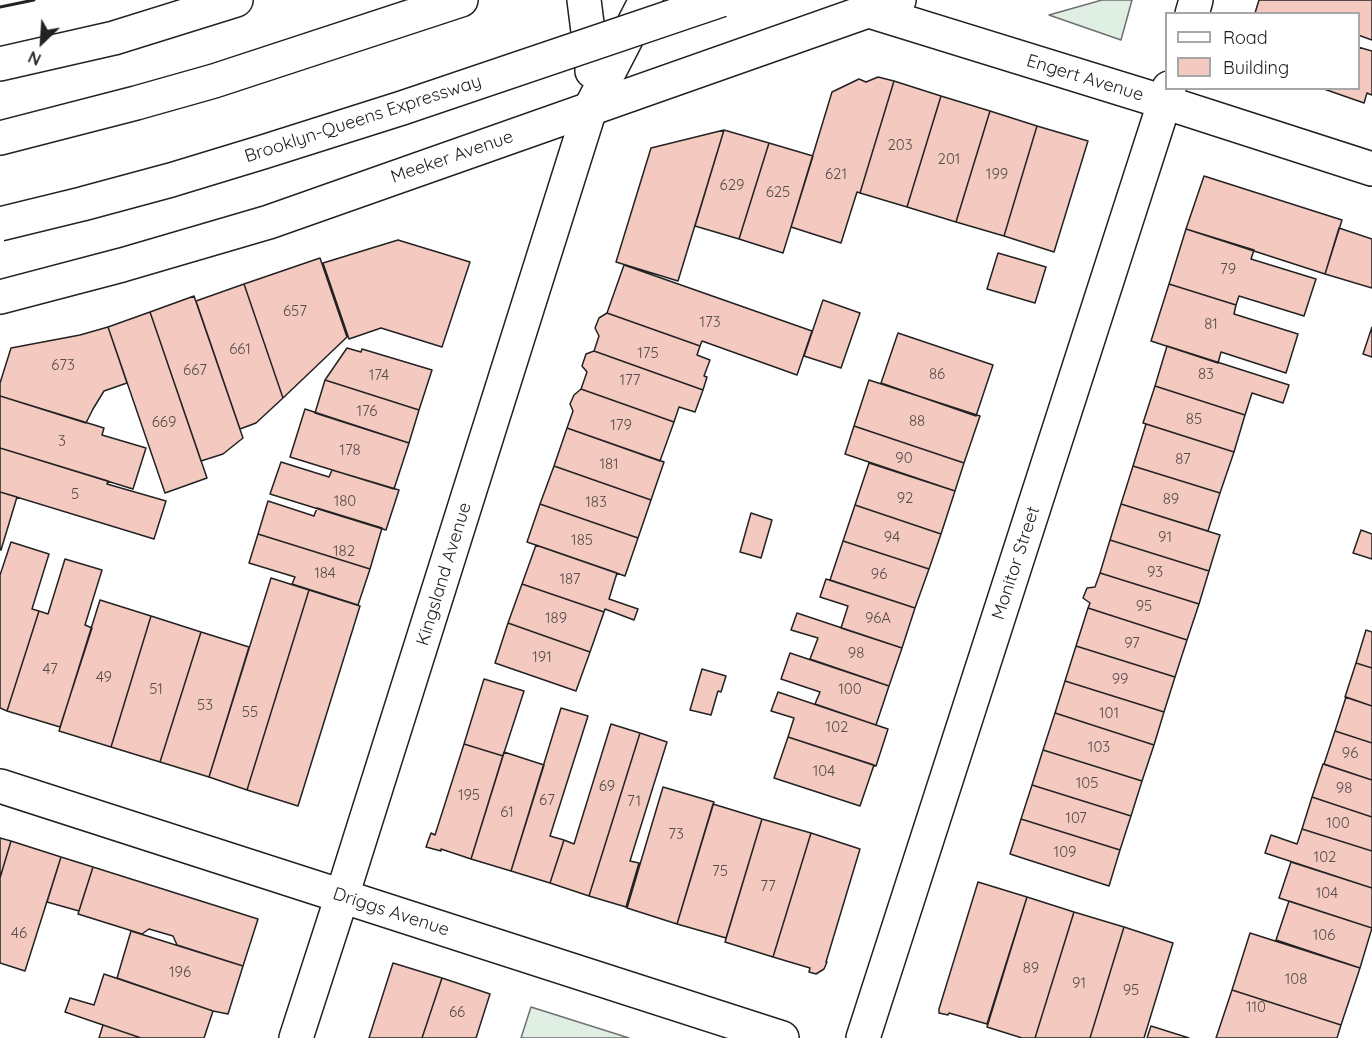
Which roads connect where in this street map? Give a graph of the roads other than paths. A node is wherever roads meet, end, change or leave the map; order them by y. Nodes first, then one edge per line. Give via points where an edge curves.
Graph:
1 (236, 0) edge
2 (461, 0) edge
3 (584, 0) edge
4 (646, 0) edge
5 (721, 0) edge
6 (899, 0) edge
7 (866, 10) junction
8 (0, 64) edge
9 (1167, 95) edge
10 (590, 109) junction
11 (0, 138) edge
12 (1372, 169) edge
13 (0, 224) edge
14 (0, 297) edge
15 (0, 786) edge
16 (342, 897) junction
17 (296, 1038) edge
18 (782, 1038) edge
19 (863, 1038) edge

1 - 8 main road via 114,38
2 - 11 main road via 214,81
3 - 10 main road, Kingsland Avenue via 592,63
4 - 10 main road, Kingsland Avenue
5 - 13 main road, Brooklyn-Queens Expressway, bridge via 202,171
6 - 7 main road, Meeker Avenue
7 - 9 main road, Engert Avenue
7 - 10 main road, Meeker Avenue
9 - 12 main road, Engert Avenue
9 - 19 main road, Monitor Street
10 - 14 main road, Meeker Avenue via 268,222
10 - 16 main road, Kingsland Avenue
15 - 16 main road, Driggs Avenue
16 - 17 main road, Kingsland Avenue
16 - 18 main road, Driggs Avenue

